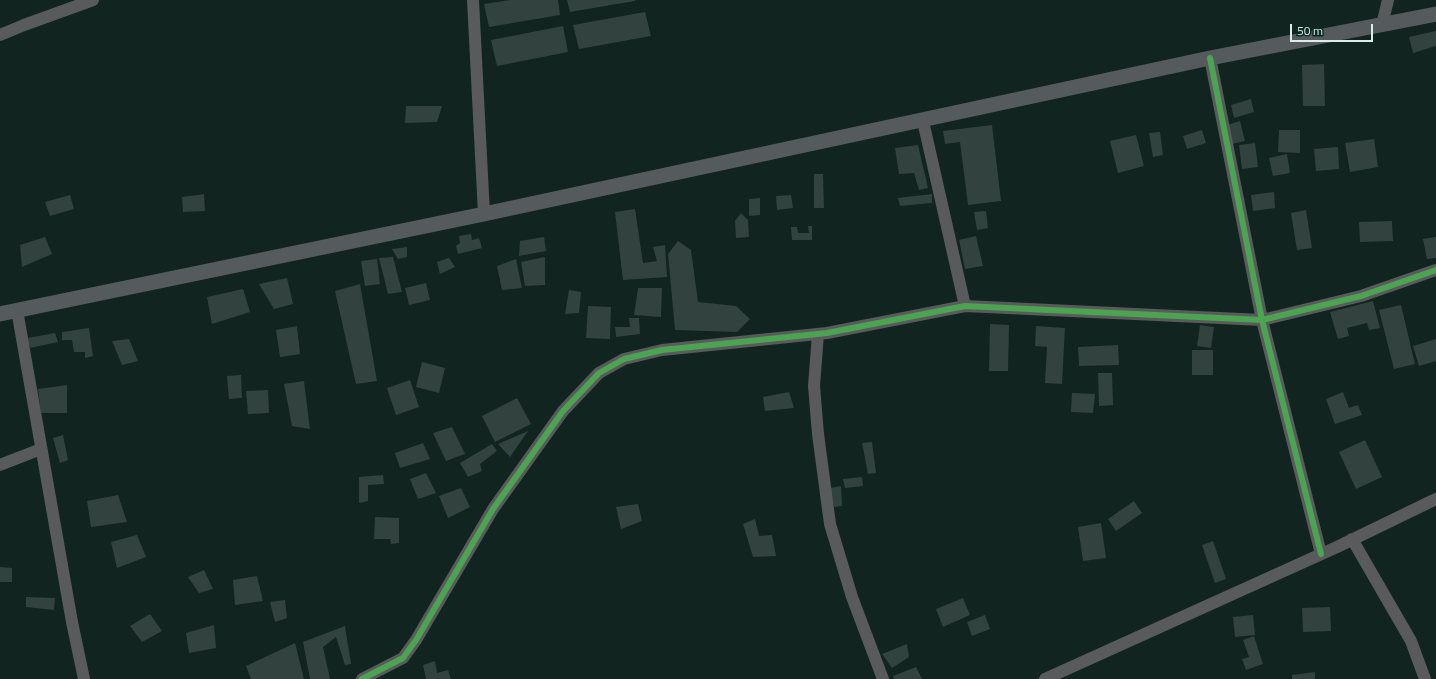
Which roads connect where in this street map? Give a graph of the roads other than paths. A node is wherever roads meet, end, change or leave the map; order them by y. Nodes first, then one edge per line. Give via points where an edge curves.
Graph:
1 (93, 0) edge
2 (473, 0) edge
3 (1388, 0) edge
4 (1436, 14) edge
5 (1382, 25) junction
6 (0, 35) edge
7 (1210, 58) junction
8 (923, 121) junction
9 (484, 214) junction
10 (1436, 270) edge
11 (965, 306) junction
12 (17, 310) junction
13 (0, 314) edge
14 (1262, 320) junction
15 (818, 334) junction
16 (41, 449) junction
17 (0, 465) edge
18 (1436, 498) edge
19 (1352, 539) junction
20 (1321, 554) junction
21 (84, 679) edge
22 (362, 679) edge
23 (883, 679) edge
24 (1045, 679) edge
25 (1425, 679) edge

1 - 6 street
2 - 9 street
3 - 5 street
4 - 5 main road
5 - 7 main road
7 - 8 main road
7 - 14 street
8 - 9 main road
8 - 11 street
9 - 12 main road
10 - 14 street via 1361,296
11 - 14 street
11 - 15 street
12 - 13 main road
12 - 16 street
14 - 20 street
15 - 22 street via 662,350 624,359 599,373 563,411 493,509 403,658
15 - 23 street via 814,386 830,524 852,597
16 - 17 street
16 - 21 street
18 - 19 street
19 - 20 street
19 - 25 street via 1411,641
20 - 24 street

